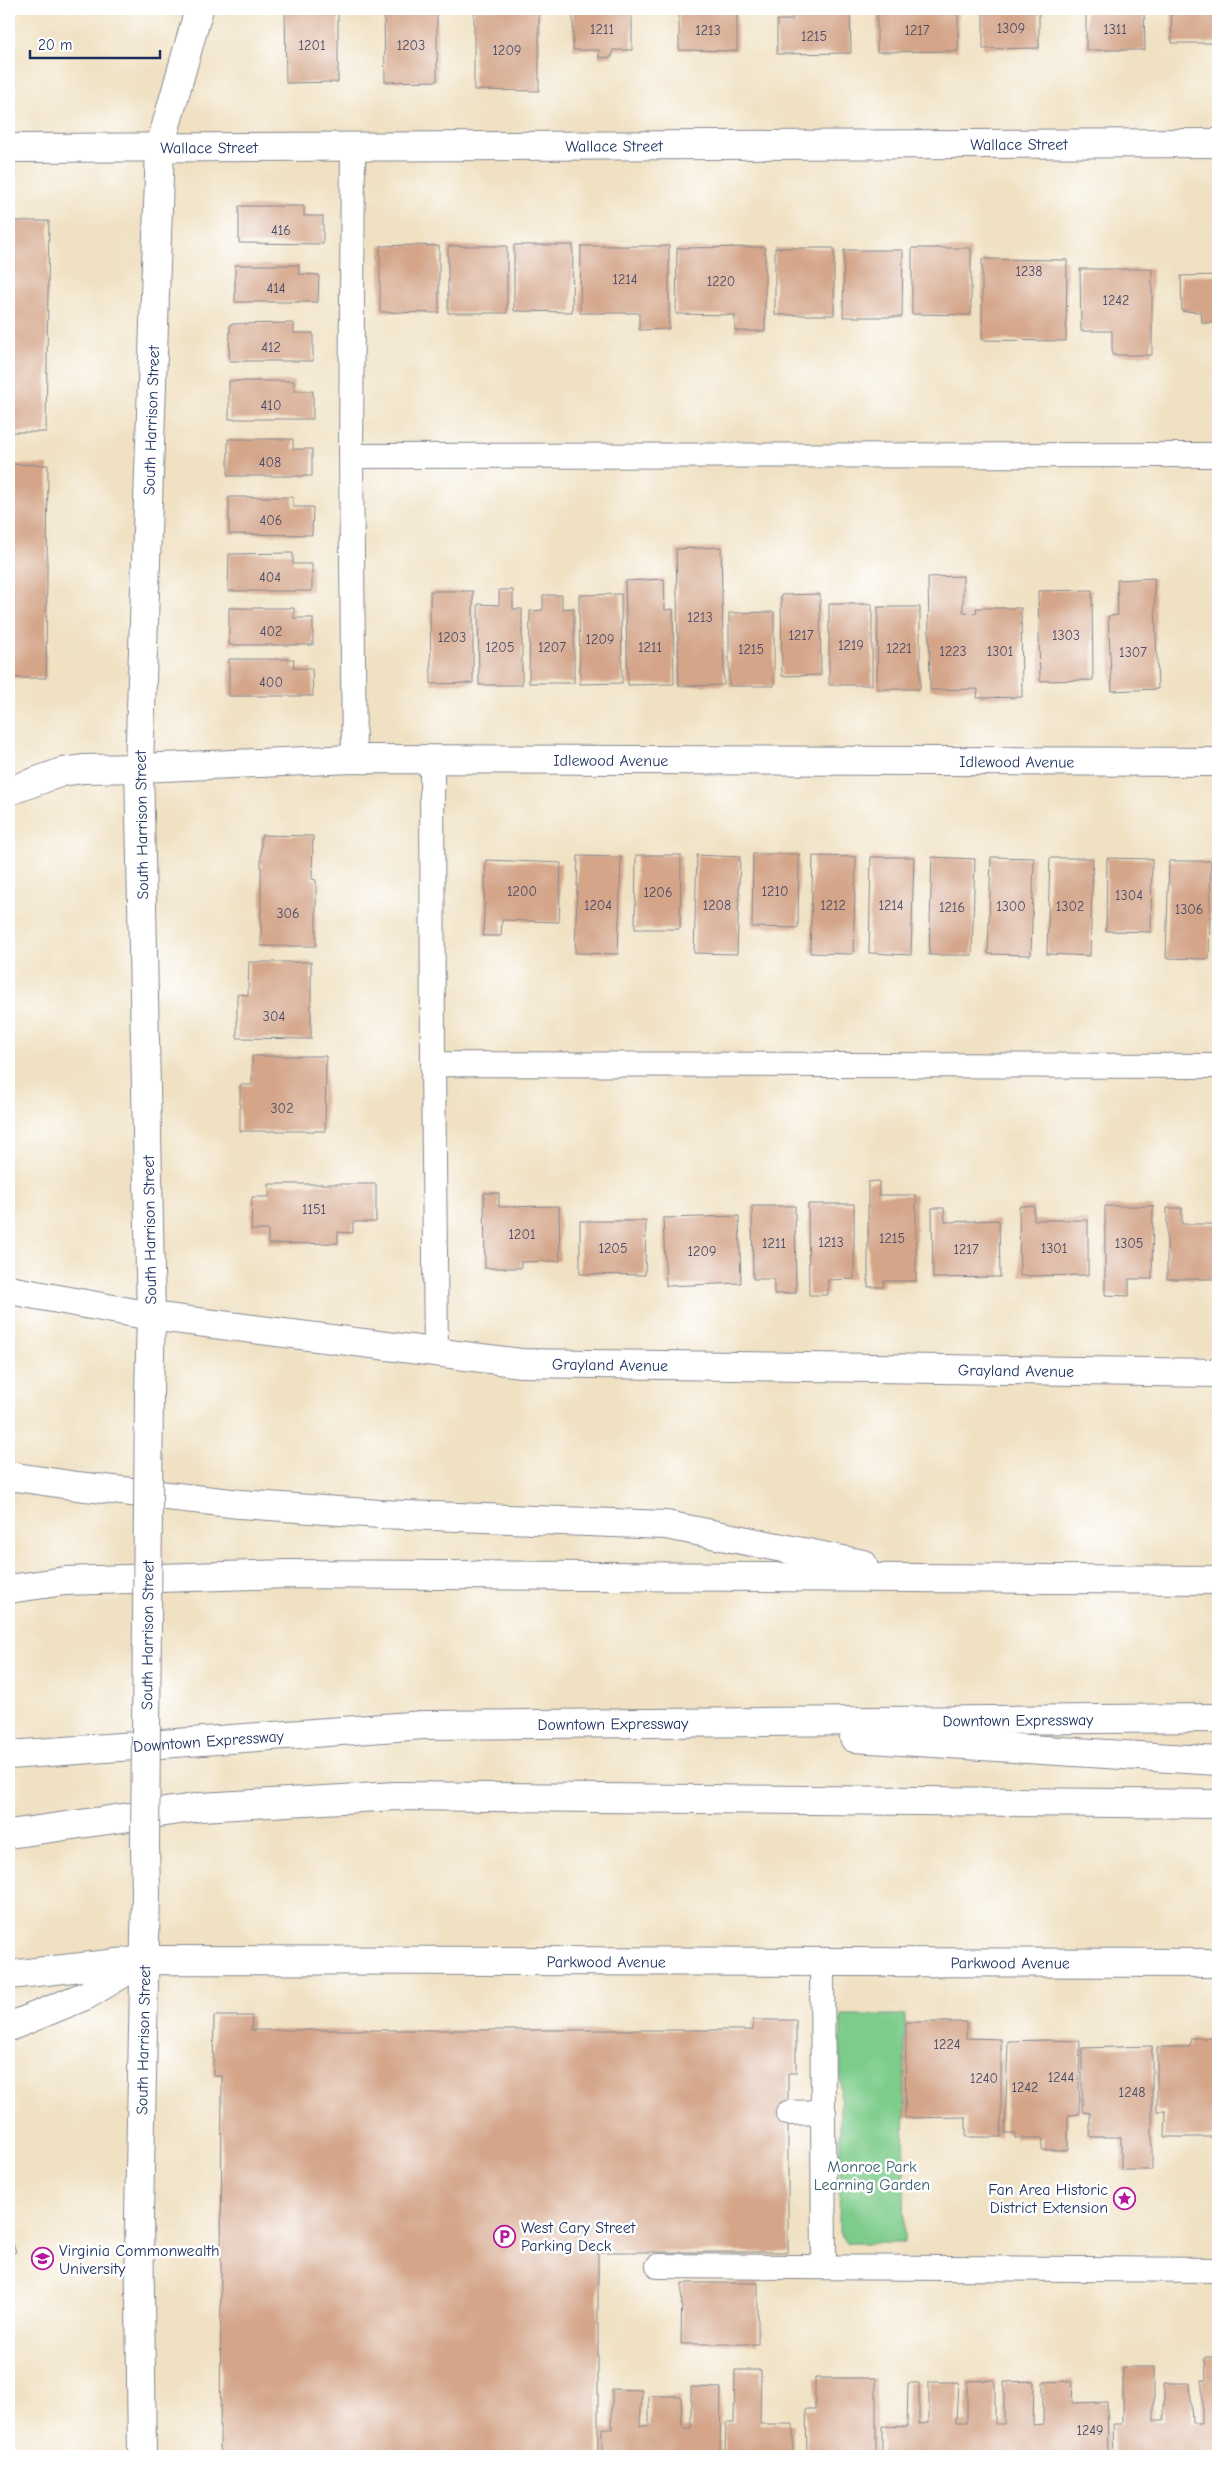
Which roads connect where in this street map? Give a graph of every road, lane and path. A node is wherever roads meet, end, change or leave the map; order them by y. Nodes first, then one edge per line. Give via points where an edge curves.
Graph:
1 (199, 9) edge
2 (1218, 143) edge
3 (160, 147) junction
4 (353, 147) junction
5 (9, 148) edge
6 (1218, 455) edge
7 (351, 456) junction
8 (354, 759) junction
9 (432, 759) junction
10 (1218, 762) edge
11 (139, 768) junction
12 (9, 791) edge
13 (433, 1064) junction
14 (1218, 1066) edge
15 (9, 1290) edge
16 (151, 1316) junction
17 (436, 1352) junction
18 (1218, 1372) edge
19 (9, 1476) edge
20 (923, 1576) junction
21 (1218, 1580) edge
22 (9, 1589) edge
23 (1218, 1718) edge
24 (616, 1724) junction
25 (9, 1756) edge
26 (1218, 1761) edge
27 (1218, 1804) edge
28 (9, 1834) edge
29 (145, 1960) junction
30 (822, 1962) junction
31 (1218, 1963) edge
32 (9, 1975) edge
33 (9, 2027) edge
34 (824, 2112) junction
35 (788, 2113) dead end
36 (658, 2266) dead end
37 (824, 2267) junction
38 (1218, 2270) edge
39 (142, 2456) edge

1 - 3 main road, South Harrison Street
2 - 4 main road, Wallace Street
3 - 4 main road, Wallace Street
3 - 5 main road, Wallace Street
3 - 11 main road, South Harrison Street
4 - 7 lane
6 - 7 lane
7 - 8 lane
8 - 9 main road, Idlewood Avenue
8 - 11 main road, Idlewood Avenue
9 - 10 main road, Idlewood Avenue
9 - 13 lane
11 - 12 main road, Idlewood Avenue via 62,772
11 - 16 main road, South Harrison Street
13 - 14 lane
13 - 17 lane
15 - 16 main road, Grayland Avenue
16 - 17 main road, Grayland Avenue
16 - 29 main road, South Harrison Street, bridge
17 - 18 main road, Grayland Avenue via 521,1363
19 - 20 main road via 240,1504 390,1514 666,1525
20 - 21 main road
20 - 22 main road via 288,1574 65,1581
23 - 24 main road, Downtown Expressway
24 - 25 main road, Downtown Expressway via 424,1725
24 - 26 main road
27 - 28 main road via 396,1796 201,1807
29 - 30 main road, Parkwood Avenue
29 - 32 main road, Parkwood Avenue
29 - 33 main road via 87,1994
29 - 39 main road, South Harrison Street via 139,2215
30 - 31 main road, Parkwood Avenue
30 - 34 lane
34 - 35 lane
34 - 37 lane
36 - 37 lane
37 - 38 lane

